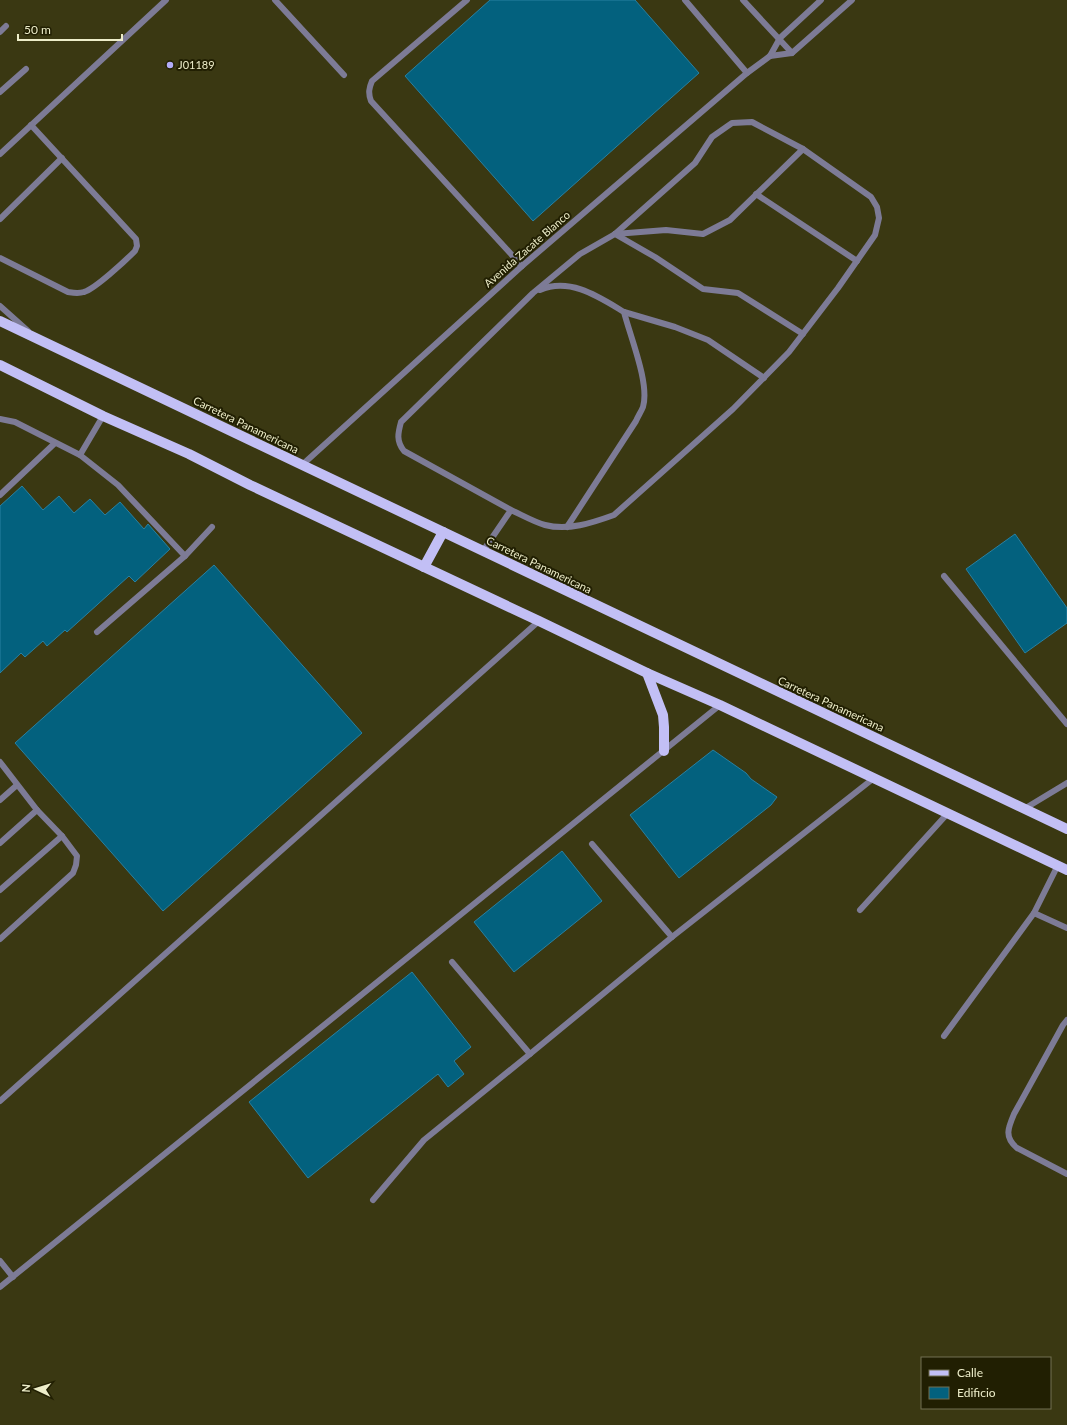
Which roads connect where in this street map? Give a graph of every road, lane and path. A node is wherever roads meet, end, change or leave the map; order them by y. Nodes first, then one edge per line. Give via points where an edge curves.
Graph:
1 (166, 0) edge
2 (275, 0) edge
3 (467, 0) edge
4 (685, 0) edge
5 (743, 0) edge
6 (821, 0) edge
7 (852, 0) edge
8 (6, 26) dead end
9 (0, 32) edge
10 (780, 38) junction
11 (792, 53) junction
12 (770, 56) junction
13 (26, 69) dead end
14 (747, 72) junction
15 (344, 75) dead end
16 (0, 92) edge
17 (31, 125) junction
18 (803, 149) junction
19 (0, 152) edge
20 (62, 158) junction
21 (756, 194) junction
22 (0, 219) edge
23 (615, 234) junction
24 (0, 258) edge
25 (857, 261) junction
26 (522, 266) junction
27 (533, 293) junction
28 (0, 306) edge
29 (624, 312) junction
30 (0, 321) edge
31 (803, 334) junction
32 (35, 338) junction
33 (0, 365) edge
34 (764, 378) junction
35 (103, 416) junction
36 (0, 419) edge
37 (55, 443) junction
38 (80, 455) junction
39 (302, 465) junction
40 (0, 495) edge
41 (511, 510) junction
42 (212, 527) dead end
43 (567, 527) junction
44 (442, 532) junction
45 (483, 552) junction
46 (185, 556) junction
47 (424, 567) junction
48 (944, 576) dead end
49 (539, 621) junction
50 (97, 632) dead end
51 (647, 673) junction
52 (720, 705) junction
53 (1067, 724) edge
54 (664, 751) junction
55 (0, 762) edge
56 (874, 778) junction
57 (1067, 783) edge
58 (17, 785) junction
59 (0, 800) edge
60 (1024, 809) junction
61 (37, 810) junction
62 (948, 813) junction
63 (1067, 829) edge
64 (62, 836) junction
65 (0, 843) edge
66 (592, 844) dead end
67 (1062, 868) edge
68 (0, 890) edge
69 (860, 910) dead end
70 (1034, 913) junction
71 (1067, 928) edge
72 (672, 937) junction
73 (0, 939) edge
74 (452, 962) dead end
75 (1067, 1020) edge
76 (944, 1036) dead end
77 (530, 1054) junction
78 (0, 1101) edge
79 (1067, 1174) edge
80 (373, 1200) dead end
81 (0, 1261) edge
82 (13, 1277) junction
83 (0, 1287) edge

1 - 17 lane
2 - 15 lane
3 - 26 lane via 372,81 369,96
4 - 14 lane
5 - 10 lane
6 - 10 lane, Avenida Zacate Blanco
7 - 11 lane
8 - 9 lane
10 - 11 lane
10 - 12 lane, Avenida Zacate Blanco
11 - 12 lane, Avenida Zacate Blanco
12 - 14 lane, Avenida Zacate Blanco
13 - 16 lane
14 - 26 lane, Avenida Zacate Blanco
17 - 19 lane
17 - 20 lane
18 - 21 lane
18 - 23 lane via 752,122 732,123 712,137 695,163
18 - 25 lane via 872,197 878,207 879,218 875,235
20 - 22 lane
20 - 24 lane via 136,239 135,251 86,292 77,294
21 - 23 lane via 730,220 703,234 666,230
21 - 25 lane
23 - 27 lane via 580,254
23 - 31 lane via 703,289 738,293
25 - 31 lane
26 - 39 lane, Avenida Zacate Blanco
27 - 29 lane via 547,287 566,286 587,291
27 - 41 lane via 401,422 398,434 399,445 404,451
28 - 32 lane
29 - 34 lane via 675,326 708,340
29 - 43 lane via 644,380 643,406 636,421
30 - 32 main road, Carretera Panamericana
31 - 34 lane
32 - 39 main road, Carretera Panamericana
33 - 35 main road
34 - 43 lane via 614,515
35 - 38 lane
35 - 47 main road via 189,454
36 - 37 lane via 15,422
37 - 38 lane
37 - 40 lane
38 - 46 lane via 118,485
39 - 44 main road, Carretera Panamericana
41 - 43 lane via 544,525
41 - 45 lane
42 - 46 lane
44 - 45 main road, Carretera Panamericana
44 - 47 main road
45 - 60 main road, Carretera Panamericana
46 - 50 lane
47 - 49 main road
48 - 53 lane
49 - 51 main road
49 - 78 lane
51 - 52 main road
51 - 54 main road via 663,715
52 - 54 lane
52 - 56 main road
54 - 82 lane
55 - 58 lane
56 - 62 main road
56 - 72 lane
57 - 60 lane
58 - 59 lane
58 - 61 lane
60 - 63 main road, Carretera Panamericana
61 - 64 lane
61 - 65 lane
62 - 67 main road
62 - 69 lane
64 - 68 lane
64 - 73 lane via 77,856 73,873
66 - 72 lane
67 - 70 lane
70 - 71 lane
70 - 76 lane
72 - 77 lane
74 - 77 lane
75 - 79 lane via 1014,1114 1008,1129 1008,1137 1017,1148
77 - 80 lane via 424,1140
81 - 82 lane
82 - 83 lane

